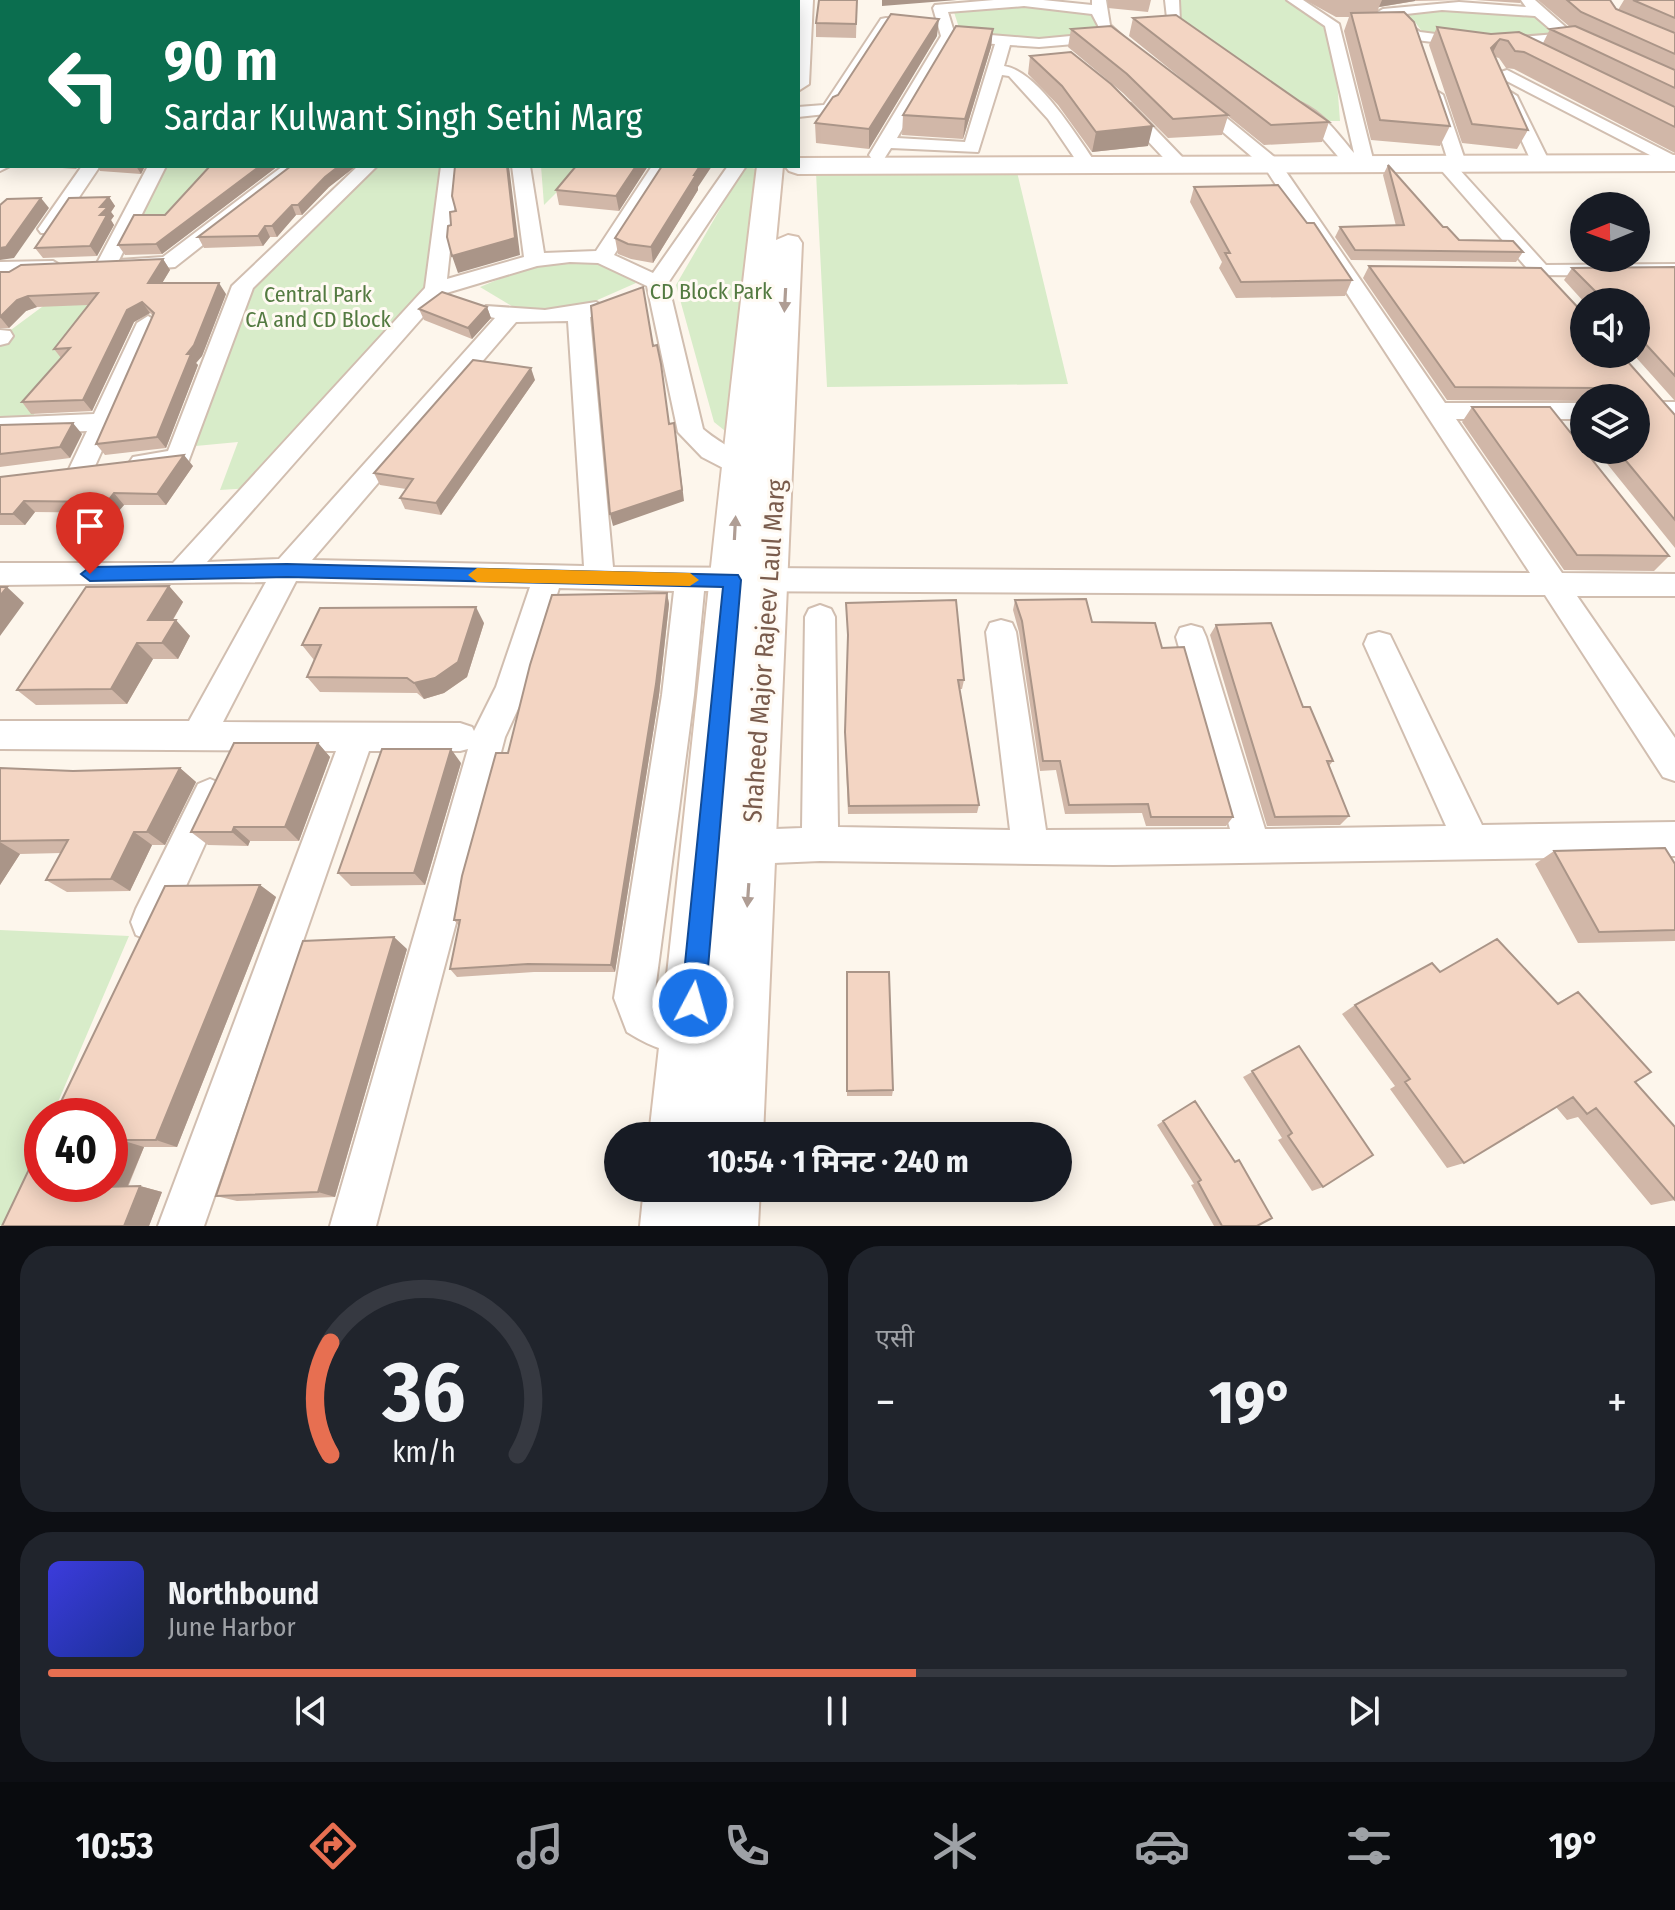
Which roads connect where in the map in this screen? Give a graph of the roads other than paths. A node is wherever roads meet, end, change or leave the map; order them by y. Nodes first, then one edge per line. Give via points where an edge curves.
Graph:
1 (803, 0) edge
2 (1172, 0) edge
3 (1294, 0) edge
4 (998, 1) edge
5 (1041, 2) edge
6 (1431, 2) edge
7 (1467, 2) edge
8 (1532, 6) edge
9 (941, 17) edge
10 (1105, 19) edge
11 (1004, 40) junction
12 (1047, 42) junction
13 (1515, 43) junction
14 (1483, 44) junction
15 (1209, 49) edge
16 (800, 50) edge
17 (1068, 60) edge
18 (1147, 64) edge
19 (1005, 71) junction
20 (1041, 71) edge
21 (1503, 76) junction
22 (1430, 81) edge
23 (1184, 92) edge
24 (1115, 98) edge
25 (1282, 99) edge
26 (800, 112) edge
27 (886, 142) junction
28 (1359, 163) junction
29 (1450, 163) junction
30 (1541, 163) junction
31 (1675, 163) edge
32 (1179, 164) junction
33 (1272, 164) junction
34 (870, 165) junction
35 (1088, 165) junction
36 (800, 166) edge
37 (89, 168) edge
38 (156, 168) edge
39 (291, 168) edge
40 (366, 168) edge
41 (450, 168) edge
42 (521, 168) edge
43 (660, 168) edge
44 (736, 168) edge
45 (770, 168) edge
46 (795, 168) edge
47 (602, 257) junction
48 (535, 260) junction
49 (92, 266) junction
50 (11, 269) edge
51 (1342, 269) junction
52 (1369, 269) edge
53 (1509, 270) edge
54 (1675, 270) edge
55 (1540, 271) junction
56 (657, 283) junction
57 (0, 284) edge
58 (435, 289) junction
59 (1558, 290) edge
60 (579, 314) junction
61 (510, 315) junction
62 (148, 323) edge
63 (1650, 403) edge
64 (1437, 411) junction
65 (1547, 411) junction
66 (1570, 411) edge
67 (1672, 413) edge
68 (104, 422) junction
69 (0, 426) edge
70 (1566, 436) edge
71 (738, 465) junction
72 (82, 469) junction
73 (55, 472) edge
74 (287, 570) junction
75 (1672, 573) edge
76 (0, 574) edge
77 (180, 574) junction
78 (548, 577) junction
79 (599, 578) junction
80 (730, 580) junction
81 (1555, 587) junction
82 (820, 617) dead end
83 (1001, 632) dead end
84 (1191, 637) dead end
85 (1379, 644) dead end
86 (0, 735) edge
87 (198, 736) junction
88 (239, 736) junction
89 (358, 736) junction
90 (460, 737) dead end
91 (1675, 766) edge
92 (1675, 839) edge
93 (820, 844) junction
94 (1472, 844) junction
95 (751, 847) junction
96 (1030, 847) junction
97 (1253, 847) junction
98 (137, 949) edge
99 (690, 1033) junction
100 (681, 1122) edge
101 (733, 1122) edge
102 (675, 1202) edge
103 (727, 1202) edge
104 (181, 1226) edge
105 (353, 1226) edge
106 (672, 1226) edge
107 (726, 1226) edge

1 - 16 street
2 - 15 street via 1166,24
3 - 28 street via 1339,24
4 - 5 street
4 - 9 street
5 - 10 street
6 - 7 street
6 - 14 street via 1376,14 1402,23 1418,44
7 - 8 street
8 - 13 street via 1567,30 1560,38
9 - 11 street
9 - 26 street via 881,16 829,109
9 - 27 street
10 - 12 street
10 - 18 street
11 - 12 street
11 - 19 street
12 - 17 street
13 - 14 street
13 - 21 street via 1540,64
14 - 21 street
19 - 20 street
19 - 27 street via 972,148
19 - 35 street via 1054,116
21 - 30 street
21 - 31 street
22 - 29 street
23 - 33 street
24 - 32 street
25 - 28 street via 1319,123
27 - 34 street
28 - 29 street
28 - 33 street
29 - 30 street
29 - 55 street
30 - 31 street
32 - 33 street
32 - 35 street
33 - 51 street
34 - 35 street
34 - 36 street
37 - 50 street
38 - 49 street
39 - 49 street via 168,263
40 - 72 street via 243,286 178,459
41 - 58 street
42 - 48 street
43 - 47 street
44 - 56 street
45 - 71 street, Shaheed Major Rajeev Laul Marg
46 -> 80 street, Shaheed Major Rajeev Laul Marg
47 - 48 street
47 - 56 street
48 - 58 street
49 - 50 street
50 - 57 street
51 - 52 street
51 - 64 street
53 - 55 street
54 - 55 street
55 - 59 street
56 - 60 street
56 - 71 street via 691,432 711,451
58 - 61 street
58 - 77 street
60 - 61 street
60 - 79 street
61 - 74 street
62 - 68 street
63 - 67 street
64 - 65 street
64 - 81 street
65 - 66 street
65 - 70 street
68 - 69 street
68 - 72 street
80 -> 71 street, Shaheed Major Rajeev Laul Marg
72 - 73 street
74 - 77 street
74 - 78 street
74 - 87 street
75 - 81 street
76 - 77 street
78 - 79 street
78 - 105 street via 512,687 488,737
79 - 80 street
80 - 81 street
80 - 95 street, Shaheed Major Rajeev Laul Marg
80 - 99 street, Shaheed Major Rajeev Laul Marg
80 - 99 street via 678,695 634,998 641,1018 658,1028
81 - 91 street
82 - 93 street
83 - 96 street
84 - 97 street
85 - 94 street
86 - 87 street
87 - 88 street
88 - 89 street
88 - 98 street
89 - 90 street
89 - 104 street
92 - 94 street
93 - 95 street
93 - 96 street
94 - 97 street
95 -> 101 street, Shaheed Major Rajeev Laul Marg
96 - 97 street
99 - 100 street, Shaheed Major Rajeev Laul Marg
102 - 106 street
103 - 107 street

